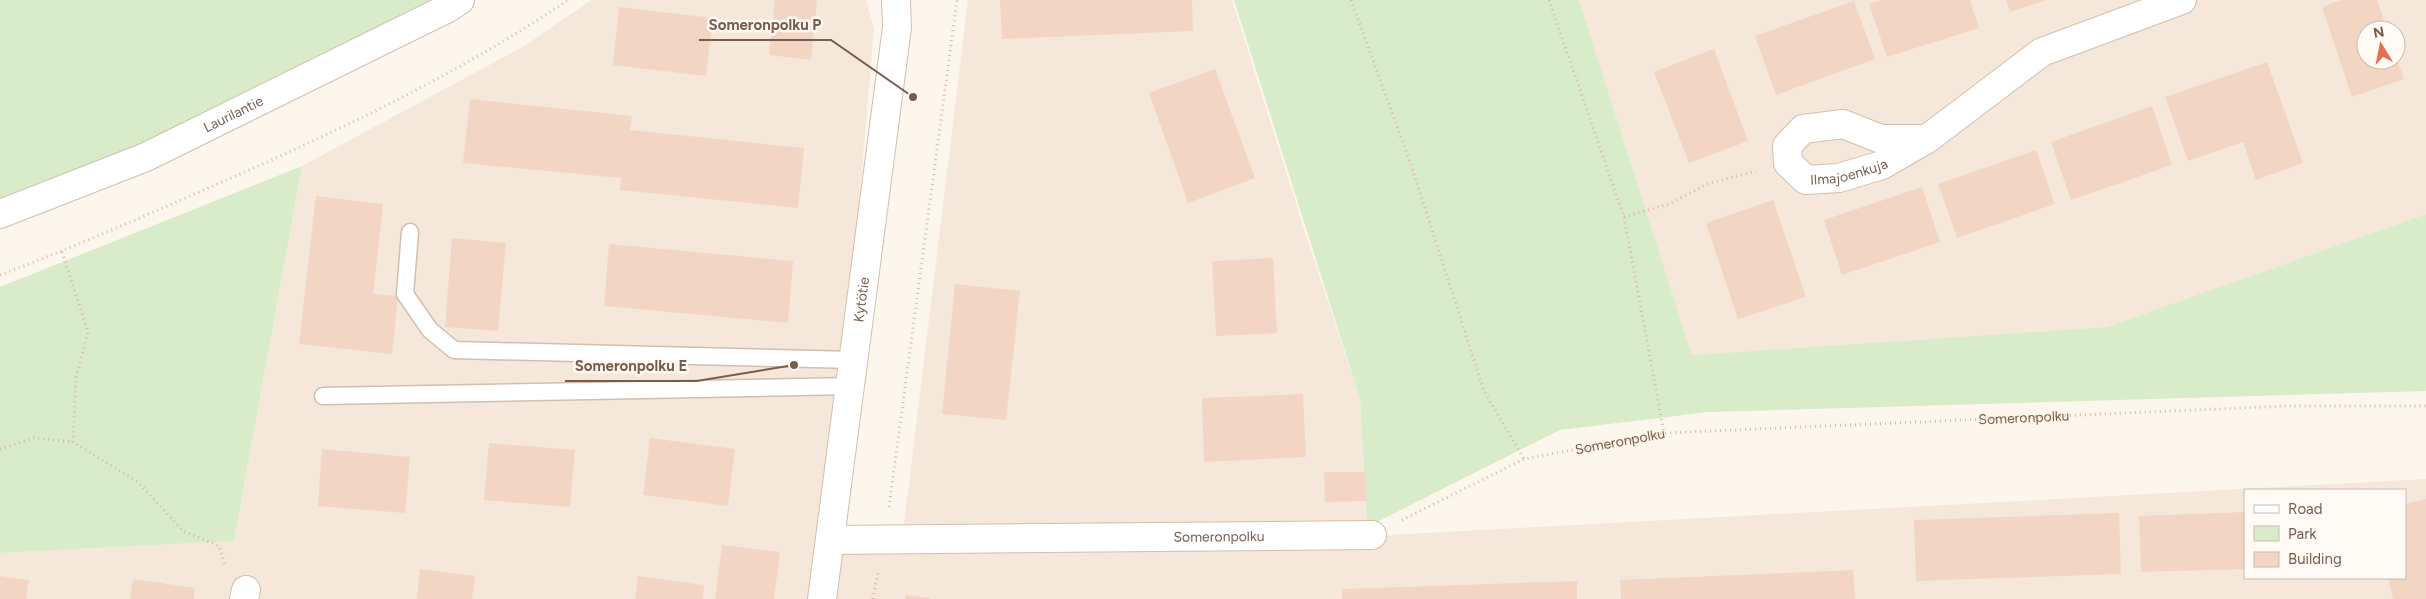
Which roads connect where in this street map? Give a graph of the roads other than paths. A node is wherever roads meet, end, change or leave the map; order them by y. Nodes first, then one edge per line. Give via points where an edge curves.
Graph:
1 (460, 0) edge
2 (896, 0) edge
3 (2182, 0) edge
4 (1927, 138) junction
5 (0, 214) edge
6 (410, 232) dead end
7 (852, 373) junction
8 (323, 396) dead end
9 (1372, 535) road end
10 (830, 540) junction
11 (822, 599) edge

1 - 5 street, Laurilantie via 146,157
2 - 7 street, Kytötie via 897,27
3 - 4 street, Ilmajoenkuja via 2042,52
4 - 4 street, Ilmajoenkuja via 1881,139 1843,124 1803,128 1787,146 1788,163 1806,180 1839,178 1882,166
6 - 7 lane via 405,294 430,330 454,350
7 - 8 lane
7 - 10 street, Kytötie
9 - 10 street, Someronpolku
10 - 11 street, Kytötie

